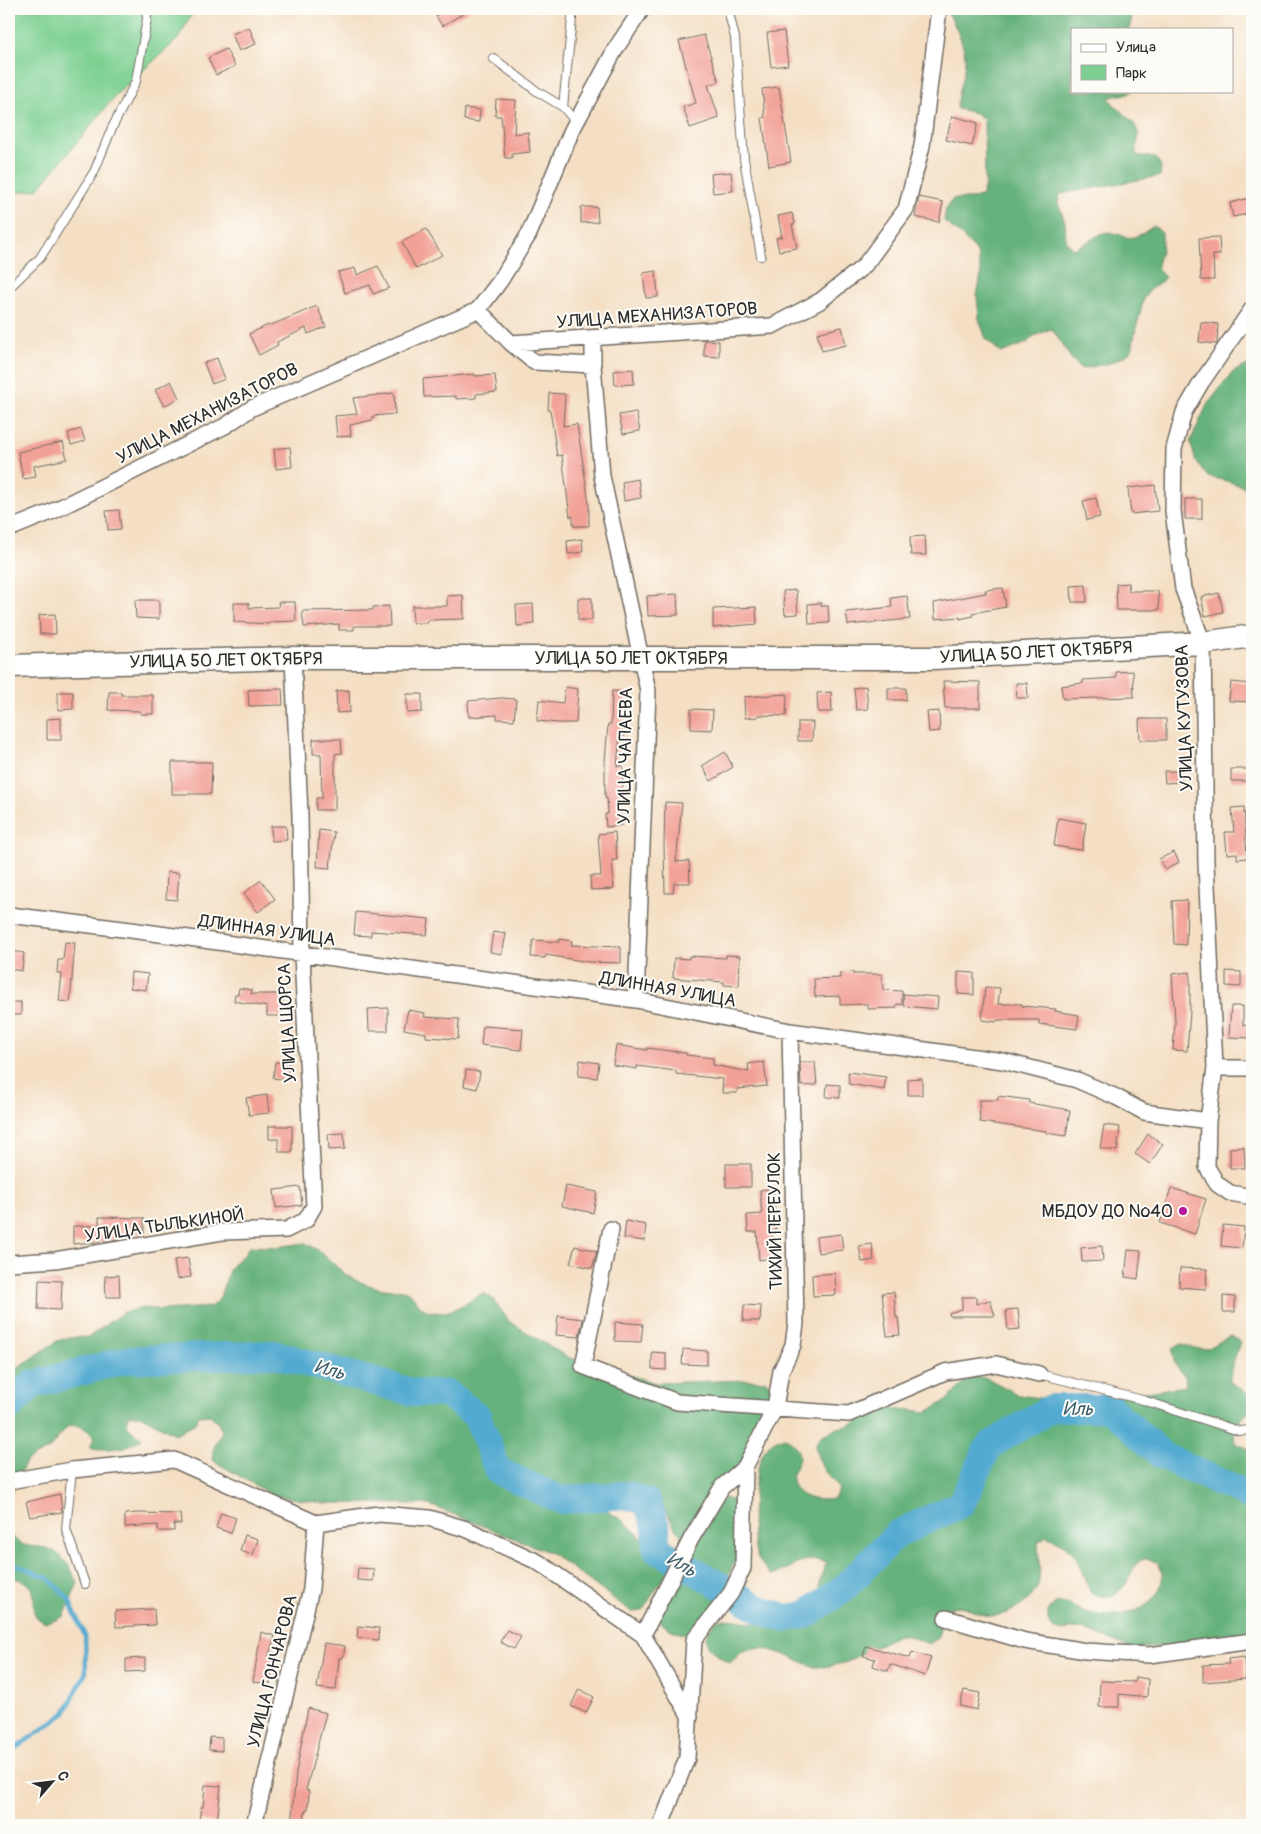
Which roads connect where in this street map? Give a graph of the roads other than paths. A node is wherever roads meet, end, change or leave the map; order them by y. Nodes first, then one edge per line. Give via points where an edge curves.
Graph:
1 (146, 9) edge
2 (573, 9) edge
3 (642, 9) edge
4 (728, 9) edge
5 (939, 9) edge
6 (493, 58) dead end
7 (563, 107) junction
8 (577, 123) junction
9 (761, 256) dead end
10 (9, 288) edge
11 (1252, 309) edge
12 (478, 310) junction
13 (593, 338) junction
14 (511, 343) junction
15 (593, 365) junction
16 (9, 529) edge
17 (1252, 636) edge
18 (1203, 643) junction
19 (293, 658) junction
20 (640, 658) junction
21 (9, 666) edge
22 (9, 914) edge
23 (302, 954) junction
24 (636, 1000) junction
25 (790, 1031) junction
26 (1215, 1068) junction
27 (1252, 1068) edge
28 (1208, 1121) junction
29 (1252, 1197) edge
30 (314, 1206) joint
31 (611, 1230) dead end
32 (9, 1263) edge
33 (1039, 1374) joint
34 (775, 1408) junction
35 (1252, 1430) edge
36 (745, 1467) junction
37 (72, 1470) junction
38 (9, 1481) edge
39 (316, 1523) junction
40 (86, 1584) dead end
41 (946, 1618) dead end
42 (643, 1635) junction
43 (1252, 1641) edge
44 (690, 1717) junction
45 (254, 1825) edge
46 (661, 1825) edge

1 - 10 lane via 136,81 94,172 40,258
2 - 7 lane
3 - 8 street, УЛИЦА МЕХАНИЗАТОРОВ via 616,48
4 - 9 lane via 736,38 744,160
5 - 13 street, УЛИЦА МЕХАНИЗАТОРОВ via 922,146 906,209 864,266 820,301 772,326
6 - 7 lane
7 - 8 lane
8 - 12 street, УЛИЦА МЕХАНИЗАТОРОВ via 529,234
11 - 18 street, УЛИЦА КУТУЗОВА via 1184,412 1174,449 1173,511 1183,589
12 - 14 street
12 - 16 street, УЛИЦА МЕХАНИЗАТОРОВ via 252,408 225,426 51,512
13 - 14 street, УЛИЦА МЕХАНИЗАТОРОВ
13 - 15 street, УЛИЦА ЧАПАЕВА
14 - 15 street via 534,362
15 - 20 street, УЛИЦА ЧАПАЕВА via 602,476
17 - 18 street, УЛИЦА 50 ЛЕТ ОКТЯБРЯ
18 - 20 street, УЛИЦА 50 ЛЕТ ОКТЯБРЯ via 934,658
18 - 26 street, УЛИЦА КУТУЗОВА via 1206,863
19 - 20 street, УЛИЦА 50 ЛЕТ ОКТЯБРЯ
19 - 21 street, УЛИЦА 50 ЛЕТ ОКТЯБРЯ
19 - 23 street, УЛИЦА ЩОРСА
20 - 24 street, УЛИЦА ЧАПАЕВА via 648,691
22 - 23 street, ДЛИННАЯ УЛИЦА
23 - 24 street, ДЛИННАЯ УЛИЦА
23 - 30 street, УЛИЦА ЩОРСА
24 - 25 street, ДЛИННАЯ УЛИЦА
25 - 28 street, ДЛИННАЯ УЛИЦА via 1003,1061 1077,1080 1144,1112
25 - 34 street, ТИХИЙ ПЕРЕУЛОК via 796,1323 793,1345 781,1371
26 - 27 street
26 - 28 street, УЛИЦА КУТУЗОВА
28 - 29 street via 1208,1167 1217,1184 1230,1193
30 - 32 street, УЛИЦА ТЫЛЬКИНОЙ via 306,1220 286,1230 222,1232 55,1260
31 - 34 street via 583,1366 677,1402
33 - 34 street via 996,1364 945,1372 849,1414
33 - 35 lane via 1143,1400 1239,1431
34 - 36 street, ТИХИЙ ПЕРЕУЛОК
36 - 42 street via 722,1487 691,1539
36 - 44 street via 742,1568 731,1593 694,1640
37 - 38 street
37 - 39 street via 174,1460
37 - 40 lane via 66,1529
39 - 42 street via 379,1514 429,1518 466,1529 538,1562
39 - 45 street, УЛИЦА ГОНЧАРОВА via 311,1589
41 - 43 street via 1025,1640 1131,1654 1149,1655
42 - 44 street
44 - 46 street via 687,1758

